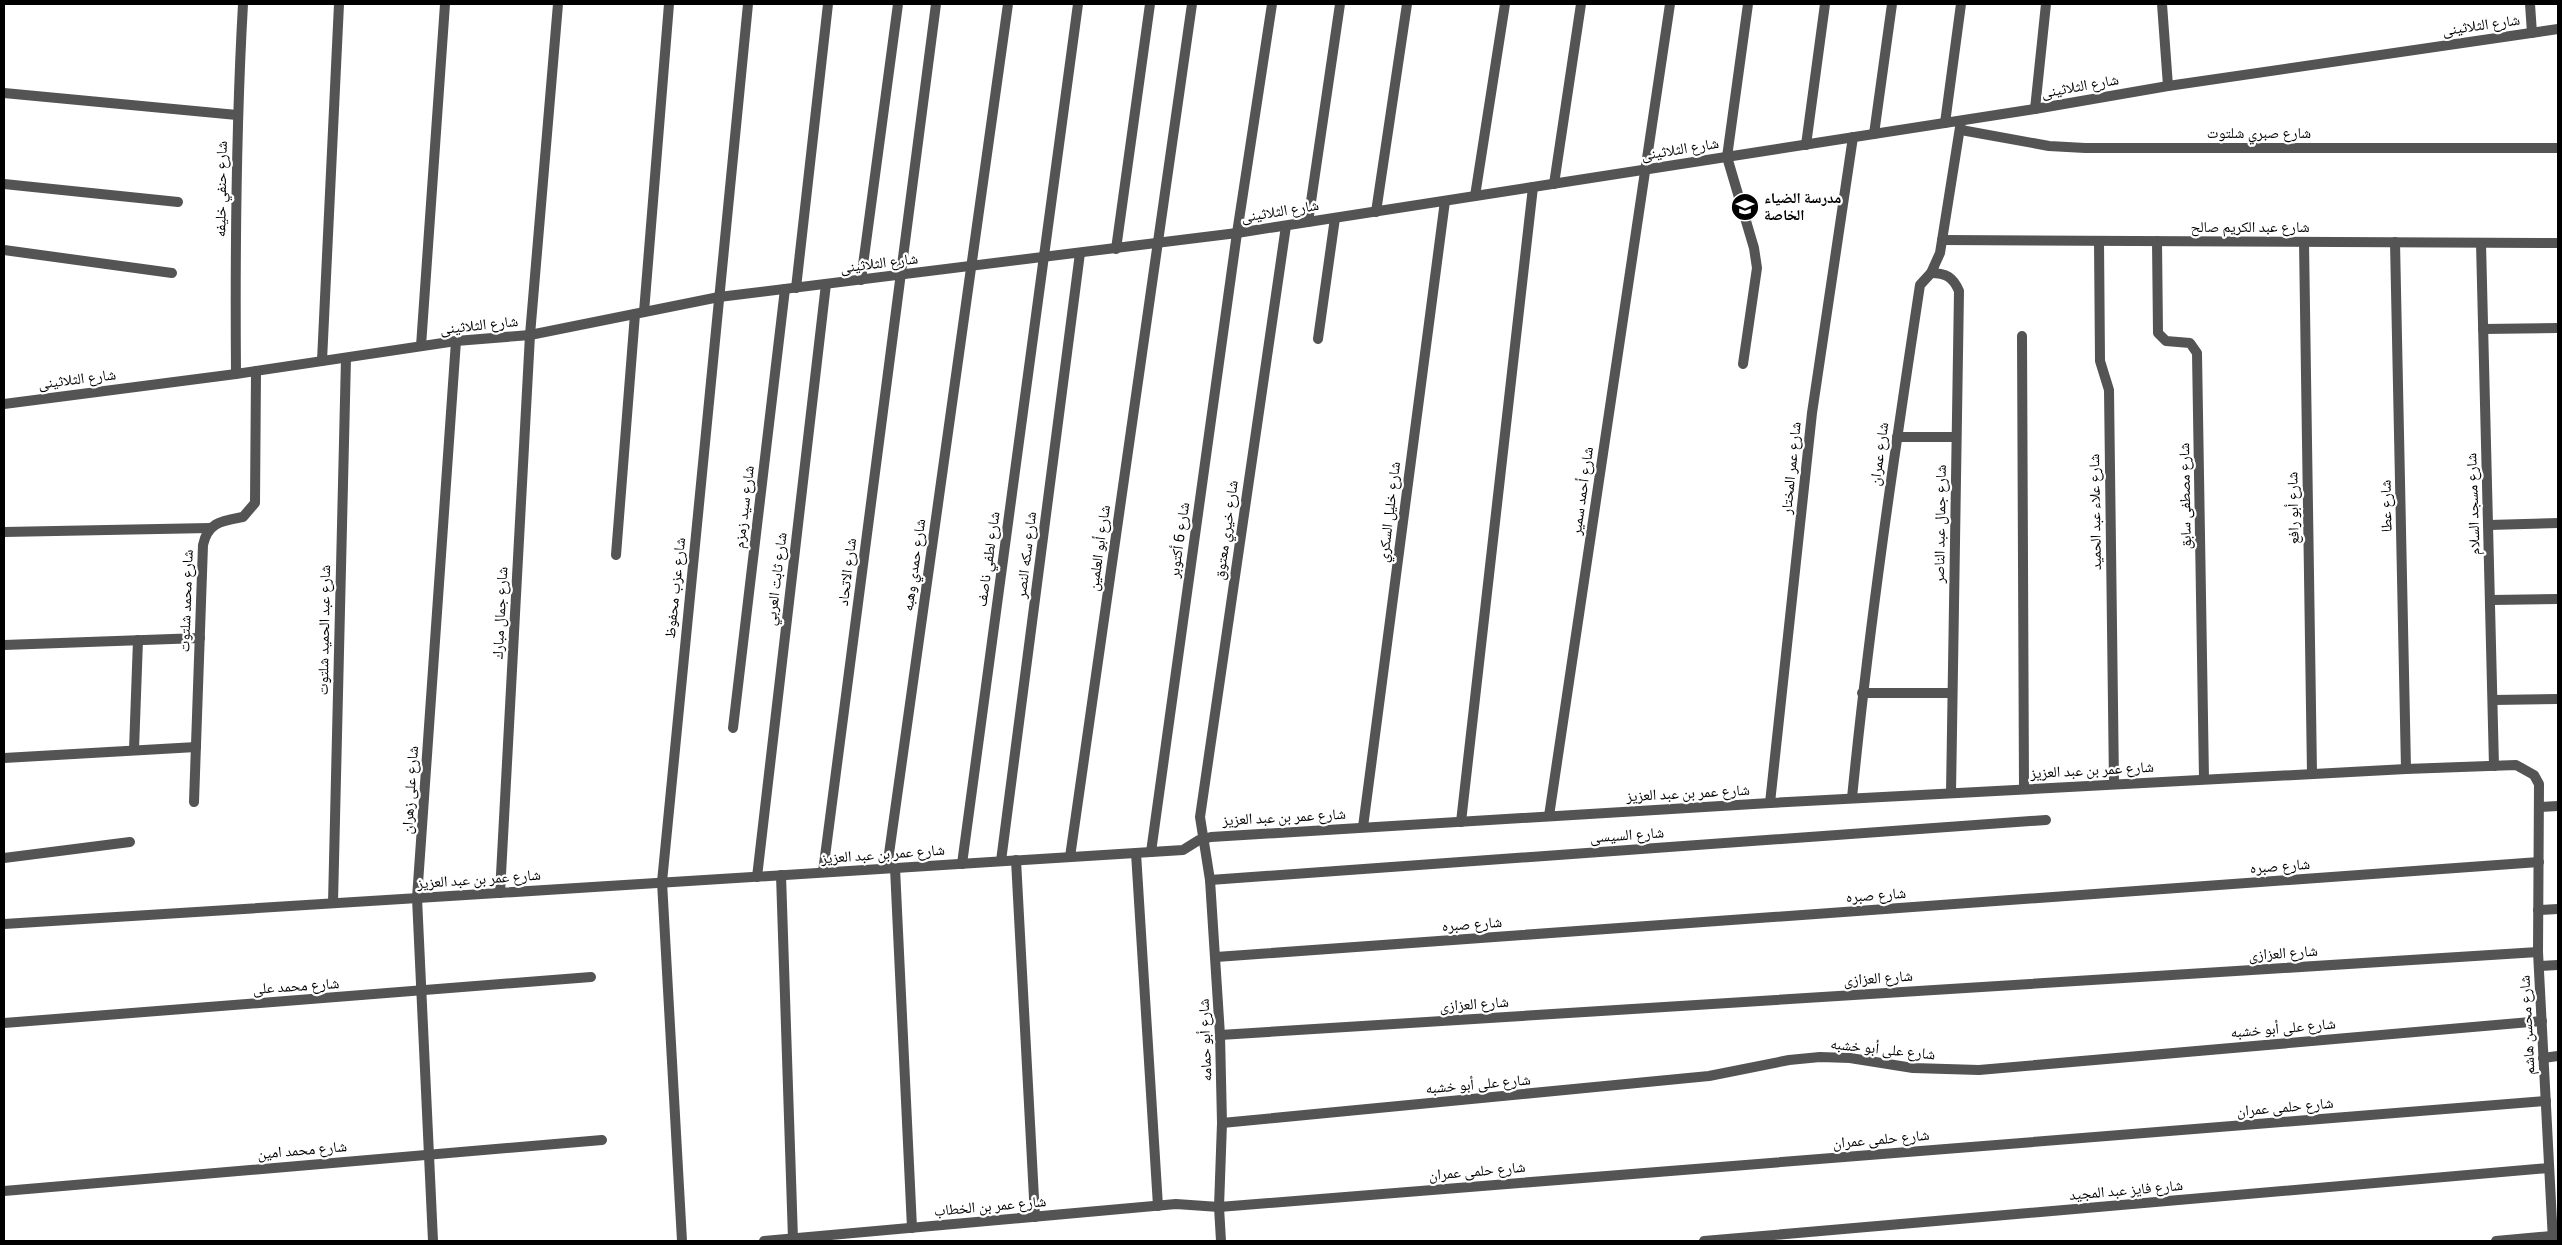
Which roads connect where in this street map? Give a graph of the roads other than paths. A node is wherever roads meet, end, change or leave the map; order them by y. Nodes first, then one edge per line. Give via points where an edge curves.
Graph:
1 (243, 4) edge
2 (339, 4) edge
3 (445, 4) edge
4 (558, 4) edge
5 (669, 4) edge
6 (748, 4) edge
7 (828, 4) edge
8 (898, 4) edge
9 (936, 4) edge
10 (1008, 4) edge
11 (1078, 4) edge
12 (1150, 4) edge
13 (1192, 4) edge
14 (1272, 4) edge
15 (1340, 4) edge
16 (1407, 4) edge
17 (1505, 4) edge
18 (1581, 4) edge
19 (1670, 4) edge
20 (1748, 4) edge
21 (1825, 4) edge
22 (1892, 4) edge
23 (1961, 4) edge
24 (2046, 4) edge
25 (2162, 4) edge
26 (2530, 4) edge
27 (2558, 29) edge
28 (2532, 33) junction
29 (2168, 86) junction
30 (4, 93) edge
31 (2035, 109) junction
32 (237, 115) junction
33 (1945, 123) junction
34 (1961, 126) junction
35 (1874, 134) junction
36 (1853, 137) junction
37 (1806, 145) junction
38 (2558, 148) edge
39 (1727, 157) junction
40 (1645, 170) junction
41 (4, 184) edge
42 (1554, 184) junction
43 (1532, 187) junction
44 (1475, 196) junction
45 (1445, 201) junction
46 (178, 202) dead end
47 (1376, 212) junction
48 (1336, 218) junction
49 (1308, 222) junction
50 (1286, 226) junction
51 (1237, 233) junction
52 (1942, 240) junction
53 (2099, 241) junction
54 (2157, 241) junction
55 (2304, 242) junction
56 (2395, 242) junction
57 (2481, 243) junction
58 (2558, 243) edge
59 (1159, 244) junction
60 (1116, 249) junction
61 (4, 250) edge
62 (1080, 253) junction
63 (1043, 258) junction
64 (971, 266) junction
65 (172, 273) dead end
66 (1931, 273) junction
67 (900, 275) junction
68 (861, 280) junction
69 (826, 284) junction
70 (791, 288) junction
71 (719, 297) junction
72 (639, 313) junction
73 (2558, 328) edge
74 (2484, 329) junction
75 (530, 334) junction
76 (2022, 336) dead end
77 (1318, 339) dead end
78 (456, 341) junction
79 (422, 346) junction
80 (346, 358) junction
81 (322, 361) junction
82 (1743, 364) dead end
83 (256, 371) junction
84 (236, 374) junction
85 (4, 404) edge
86 (1897, 437) junction
87 (1956, 437) junction
88 (2558, 522) edge
89 (2489, 524) junction
90 (210, 528) junction
91 (4, 532) edge
92 (616, 555) dead end
93 (2558, 599) edge
94 (2491, 600) junction
95 (200, 638) junction
96 (138, 640) junction
97 (4, 645) edge
98 (1862, 693) junction
99 (1952, 693) junction
100 (2558, 699) edge
101 (2493, 700) junction
102 (733, 728) dead end
103 (196, 747) junction
104 (134, 750) junction
105 (4, 758) edge
106 (2494, 766) junction
107 (2406, 769) junction
108 (2312, 774) junction
109 (2204, 779) junction
110 (2114, 784) junction
111 (2024, 789) junction
112 (1951, 793) junction
113 (1852, 798) junction
114 (194, 802) dead end
115 (1770, 803) junction
116 (2558, 806) edge
117 (2539, 807) junction
118 (1549, 816) junction
119 (2046, 820) dead end
120 (1461, 822) junction
121 (1362, 828) junction
122 (1204, 838) junction
123 (130, 842) dead end
124 (1151, 852) junction
125 (1136, 853) junction
126 (1070, 857) junction
127 (4, 858) edge
128 (1016, 860) junction
129 (1001, 861) junction
130 (2539, 862) junction
131 (962, 864) junction
132 (891, 868) junction
133 (823, 872) junction
134 (781, 875) junction
135 (757, 877) junction
136 (1210, 880) junction
137 (662, 882) junction
138 (500, 893) junction
139 (417, 898) junction
140 (333, 903) junction
141 (2558, 909) edge
142 (2538, 910) junction
143 (4, 924) edge
144 (2538, 952) junction
145 (1216, 957) junction
146 (2558, 965) edge
147 (2539, 966) junction
148 (590, 977) dead end
149 (422, 992) junction
150 (2542, 1021) junction
151 (4, 1023) edge
152 (1220, 1035) junction
153 (2558, 1056) edge
154 (2543, 1058) junction
155 (2546, 1101) junction
156 (1222, 1123) junction
157 (602, 1140) dead end
158 (2554, 1152) edge
159 (429, 1155) junction
160 (2549, 1168) junction
161 (4, 1191) edge
162 (1158, 1206) junction
163 (1219, 1207) junction
164 (1035, 1217) junction
165 (912, 1228) junction
166 (793, 1239) junction
167 (2552, 1239) edge
168 (433, 1241) edge
169 (682, 1241) edge
170 (764, 1241) edge
171 (1222, 1241) edge
172 (1704, 1241) edge
173 (2496, 1241) edge

1 - 32 street, شارع حنفي خليفه
2 - 81 street
3 - 79 street
4 - 75 street, شارع جمال مبارك
5 - 72 street
6 - 71 street, شارع عزب محفوظ
7 - 70 street, شارع سيد زمزم
8 - 68 street
9 - 67 street, شارع الاتحاد
10 - 64 street, شارع حمدي وهبه
11 - 63 street, شارع لطفي ناصف
12 - 60 street
13 - 59 street, شارع أبو العلمين
14 - 51 street, شارع 6 أكتوبر
15 - 49 street
16 - 47 street
17 - 44 street
18 - 42 street
19 - 40 street, شارع أحمد سمير
20 - 39 street
21 - 37 street
22 - 35 street
23 - 33 street
24 - 31 street
25 - 29 street
26 - 28 street
27 - 28 street, شارع الثلاثينى
28 - 29 street, شارع الثلاثينى
29 - 31 street, شارع الثلاثينى
30 - 32 street
31 - 34 street, شارع الثلاثينى
32 - 84 street, شارع حنفي خليفه
33 - 34 street, شارع الثلاثينى
33 - 35 street, شارع الثلاثينى
34 - 38 street, شارع صبري شلتوت via 2050,146 2085,148
34 - 52 street, شارع عمران
35 - 36 street, شارع الثلاثينى
36 - 37 street, شارع الثلاثينى
36 - 115 street, شارع عمر المختار via 1812,413
37 - 39 street, شارع الثلاثينى
39 - 40 street, شارع الثلاثينى
39 - 82 street via 1758,268
40 - 42 street, شارع الثلاثينى
40 - 118 street, شارع أحمد سمير
41 - 46 street
42 - 43 street, شارع الثلاثينى
43 - 44 street, شارع الثلاثينى
43 - 120 street
44 - 45 street, شارع الثلاثينى
45 - 47 street, شارع الثلاثينى
45 - 121 street, شارع خليل السكري
47 - 48 street, شارع الثلاثينى
48 - 49 street, شارع الثلاثينى
48 - 77 street
49 - 50 street, شارع الثلاثينى
50 - 51 street, شارع الثلاثينى
50 - 122 street, شارع خيري معتوق via 1201,804
51 - 59 street, شارع الثلاثينى
51 - 124 street, شارع 6 أكتوبر
52 - 53 street, شارع عبد الكريم صالح
52 - 66 street, شارع عمران
53 - 54 street, شارع عبد الكريم صالح
53 - 110 street, شارع علاء عبد الحميد via 2100,361 2109,390
54 - 55 street, شارع عبد الكريم صالح
54 - 109 street, شارع مصطفى سابق via 2158,333 2166,341 2190,343 2197,353
55 - 56 street, شارع عبد الكريم صالح
55 - 108 street, شارع أبو رافع
56 - 57 street, شارع عبد الكريم صالح
56 - 107 street, شارع عطا
57 - 58 street, شارع عبد الكريم صالح
57 - 74 street, شارع مسجد السلام
59 - 60 street, شارع الثلاثينى
59 - 126 street, شارع أبو العلمين
60 - 62 street, شارع الثلاثينى
61 - 65 street
62 - 63 street, شارع الثلاثينى
62 - 129 street, شارع سكه النصر
63 - 64 street, شارع الثلاثينى
63 - 131 street, شارع لطفي ناصف
64 - 67 street, شارع الثلاثينى
64 - 132 street, شارع حمدي وهبه
66 - 86 street, شارع عمران via 1920,285
66 - 87 street, شارع جمال عبد الناصر via 1948,276 1958,291
67 - 68 street, شارع الثلاثينى
67 - 133 street, شارع الاتحاد
68 - 69 street, شارع الثلاثينى
69 - 70 street, شارع الثلاثينى
69 - 135 street, شارع ثابت العربي
70 - 71 street, شارع الثلاثينى
70 - 102 street, شارع سيد زمزم
71 - 72 street, شارع الثلاثينى
71 - 137 street, شارع عزب محفوظ
72 - 75 street, شارع الثلاثينى
72 - 92 street
73 - 74 street
74 - 89 street, شارع مسجد السلام
75 - 78 street, شارع الثلاثينى
75 - 138 street, شارع جمال مبارك
76 - 111 street
78 - 79 street, شارع الثلاثينى
78 - 139 street, شارع على زهران
79 - 80 street, شارع الثلاثينى
80 - 81 street, شارع الثلاثينى
80 - 140 street, شارع عبد الحميد شلتوت
81 - 83 street, شارع الثلاثينى
83 - 84 street, شارع الثلاثينى
83 - 90 street via 255,503 243,517 216,522
84 - 85 street, شارع الثلاثينى
86 - 87 street
86 - 98 street, شارع عمران
87 - 99 street, شارع جمال عبد الناصر
88 - 89 street
89 - 94 street, شارع مسجد السلام
90 - 91 street
90 - 95 street, شارع محمد شلتوت via 203,545
93 - 94 street
94 - 101 street, شارع مسجد السلام
95 - 96 street
95 - 103 street, شارع محمد شلتوت
96 - 97 street
96 - 104 street
98 - 99 street
98 - 113 street, شارع عمران
99 - 112 street, شارع جمال عبد الناصر
100 - 101 street
101 - 106 street, شارع مسجد السلام
103 - 104 street
103 - 114 street, شارع محمد شلتوت
104 - 105 street
106 - 107 street, شارع عمر بن عبد العزيز
106 - 117 street, شارع عمر بن عبد العزيز via 2516,765 2534,775 2539,784
107 - 108 street, شارع عمر بن عبد العزيز
108 - 109 street, شارع عمر بن عبد العزيز
109 - 110 street, شارع عمر بن عبد العزيز
110 - 111 street, شارع عمر بن عبد العزيز
111 - 112 street, شارع عمر بن عبد العزيز
112 - 113 street, شارع عمر بن عبد العزيز
113 - 115 street, شارع عمر بن عبد العزيز
115 - 118 street, شارع عمر بن عبد العزيز
116 - 117 street
117 - 130 street, شارع محسن هاشم
118 - 120 street, شارع عمر بن عبد العزيز
119 - 136 street, شارع السيسى
120 - 121 street, شارع عمر بن عبد العزيز
121 - 122 street, شارع عمر بن عبد العزيز
122 - 124 street, شارع عمر بن عبد العزيز via 1184,850
122 - 136 street, شارع أبو حمامه
123 - 127 street
124 - 125 street, شارع عمر بن عبد العزيز
125 - 126 street, شارع عمر بن عبد العزيز
125 - 162 street
126 - 128 street, شارع عمر بن عبد العزيز
128 - 129 street, شارع عمر بن عبد العزيز
128 - 164 street
129 - 131 street, شارع عمر بن عبد العزيز
130 - 142 street, شارع محسن هاشم
130 - 145 street, شارع صبره
131 - 132 street, شارع عمر بن عبد العزيز
132 - 133 street, شارع عمر بن عبد العزيز
132 - 165 street, شارع حمدي وهبه
133 - 134 street, شارع عمر بن عبد العزيز
134 - 135 street, شارع عمر بن عبد العزيز
134 - 166 street
135 - 137 street, شارع عمر بن عبد العزيز
136 - 145 street, شارع أبو حمامه
137 - 138 street, شارع عمر بن عبد العزيز
137 - 169 street, شارع عزب محفوظ
138 - 139 street, شارع عمر بن عبد العزيز
139 - 140 street, شارع عمر بن عبد العزيز
139 - 149 street, شارع على زهران
140 - 143 street, شارع عمر بن عبد العزيز
141 - 142 street
142 - 144 street, شارع محسن هاشم
144 - 147 street, شارع محسن هاشم
144 - 152 street, شارع العزازى
145 - 152 street, شارع أبو حمامه
146 - 147 street
147 - 150 street, شارع محسن هاشم
148 - 149 street, شارع محمد على
149 - 151 street, شارع محمد على
149 - 159 street, شارع على زهران
150 - 154 street, شارع محسن هاشم
150 - 156 street, شارع على أبو خشبه via 1979,1070 1929,1069 1820,1057 1709,1076
152 - 156 street, شارع أبو حمامه
153 - 154 street
154 - 155 street, شارع محسن هاشم
155 - 158 street, شارع محسن هاشم
155 - 163 street, شارع حلمى عمران
156 - 163 street, شارع أبو حمامه
157 - 159 street, شارع محمد امين
158 - 160 street, شارع محسن هاشم
159 - 161 street, شارع محمد امين
159 - 168 street, شارع على زهران
160 - 167 street, شارع محسن هاشم
160 - 172 street, شارع فايز عبد المجيد
162 - 163 street, شارع عمر بن الخطاب
162 - 164 street, شارع عمر بن الخطاب
163 - 171 street, شارع أبو حمامه
164 - 165 street, شارع عمر بن الخطاب
165 - 166 street, شارع عمر بن الخطاب
166 - 170 street, شارع عمر بن الخطاب
167 - 173 street

